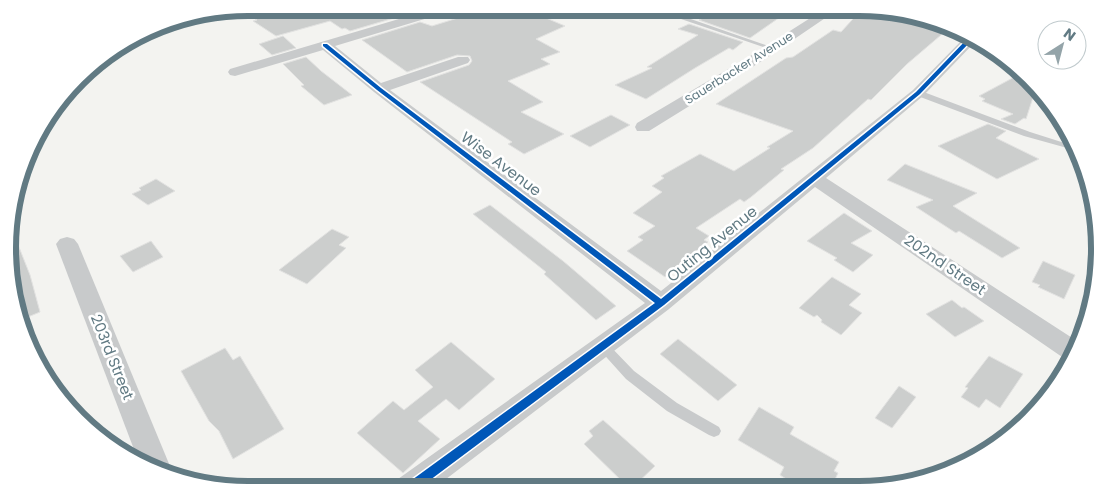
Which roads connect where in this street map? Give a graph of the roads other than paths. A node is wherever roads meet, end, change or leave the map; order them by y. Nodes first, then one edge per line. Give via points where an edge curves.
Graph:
1 (421, 16) edge
2 (821, 16) edge
3 (683, 18) dead end
4 (966, 43) edge
5 (325, 45) junction
6 (771, 48) junction
7 (463, 60) dead end
8 (235, 72) dead end
9 (379, 89) junction
10 (918, 93) junction
11 (642, 127) dead end
12 (1067, 146) edge
13 (814, 178) junction
14 (67, 244) dead end
15 (661, 303) junction
16 (603, 346) junction
17 (1068, 348) edge
18 (714, 431) dead end
19 (153, 460) edge
20 (420, 481) edge

1 - 5 street
2 - 6 street, Sauerbacker Avenue
3 - 6 lane
4 - 10 street, Outing Avenue
5 - 8 street
5 - 9 street, Wise Avenue
6 - 11 street, Sauerbacker Avenue
7 - 9 street
9 - 15 street, Wise Avenue
10 - 12 lane
10 - 13 street, Outing Avenue
13 - 15 street, Outing Avenue
13 - 17 street, 202nd Street
14 - 19 street, 203rd Street
15 - 16 street, Outing Avenue
16 - 18 lane via 630,375 672,407
16 - 20 street, Outing Avenue

